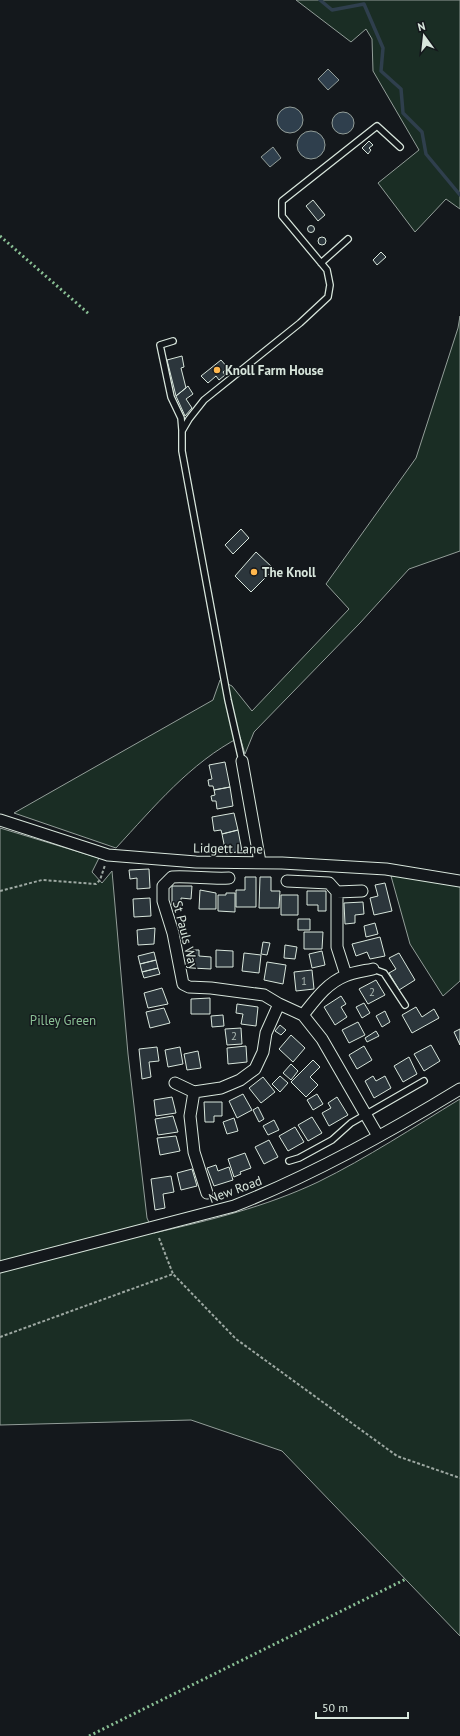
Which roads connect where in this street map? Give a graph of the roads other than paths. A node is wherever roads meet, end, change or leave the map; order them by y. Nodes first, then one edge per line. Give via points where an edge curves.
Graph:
1 (400, 147) dead end
2 (348, 239) dead end
3 (321, 263) junction
4 (173, 341) dead end
5 (182, 430) junction
6 (242, 761) joint
7 (0, 820) edge
8 (260, 862) junction
9 (229, 878) dead end
10 (287, 880) dead end
11 (460, 881) edge
12 (362, 891) dead end
13 (336, 892) junction
14 (373, 969) joint
15 (346, 975) junction
16 (279, 1004) junction
17 (405, 1005) dead end
18 (303, 1015) junction
19 (424, 1081) dead end
20 (175, 1082) dead end
21 (460, 1089) edge
22 (194, 1092) junction
23 (365, 1114) junction
24 (378, 1136) junction
25 (289, 1161) dead end
26 (207, 1193) dead end
27 (0, 1267) edge

1 - 3 lane via 377,126 282,201 282,216
2 - 3 lane
3 - 5 lane via 327,270 330,285 328,297 300,323 204,400
4 - 5 lane via 160,345 171,397 181,418
5 - 6 lane via 182,451 228,700
6 - 8 street
7 - 8 street, Lidgett Lane via 108,855 196,862
8 - 11 street, Lidgett Lane via 386,869
9 - 16 street, St Pauls Way via 172,877 163,886 163,901 173,933 183,984 189,987 264,995
10 - 13 street via 329,883
12 - 13 street
13 - 15 street via 337,947
14 - 15 street
14 - 17 lane via 384,973
15 - 18 street via 325,989
16 - 18 street, St Pauls Way
16 - 22 street via 266,1033 255,1069 240,1080 221,1088
18 - 23 street, St Pauls Way via 322,1038
19 - 23 lane
20 - 22 street
21 - 24 street, New Road
22 - 26 street via 190,1116 194,1152
23 - 24 street, St Pauls Way
23 - 25 lane via 332,1140
24 - 27 street, New Road via 264,1195 234,1206

